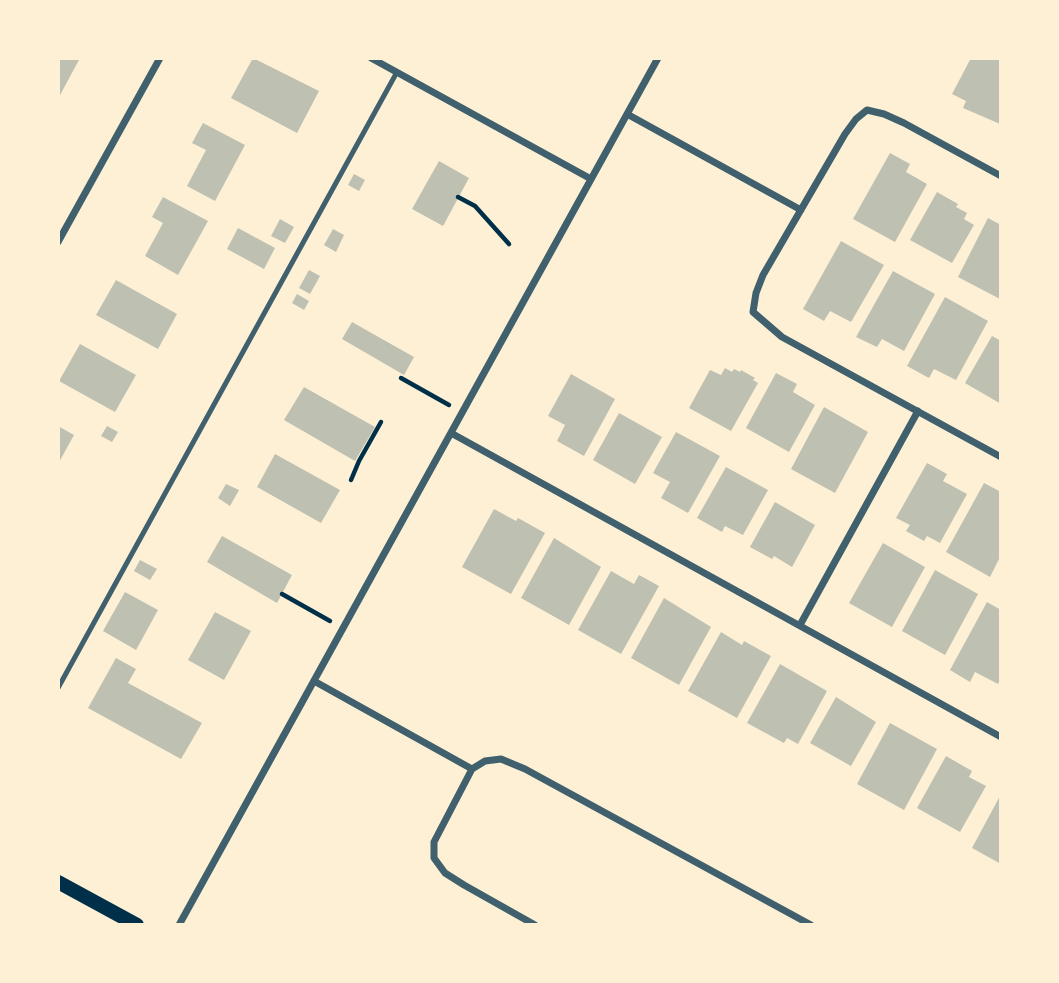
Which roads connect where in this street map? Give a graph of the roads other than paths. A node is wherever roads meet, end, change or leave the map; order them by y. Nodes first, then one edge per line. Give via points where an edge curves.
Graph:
1 (160, 58) edge
2 (371, 58) edge
3 (658, 58) edge
4 (397, 72) junction
5 (627, 114) junction
6 (1001, 176) edge
7 (591, 179) junction
8 (801, 210) junction
9 (58, 242) edge
10 (918, 411) junction
11 (451, 433) junction
12 (1001, 457) edge
13 (800, 625) junction
14 (314, 681) junction
15 (58, 688) edge
16 (1001, 737) edge
17 (472, 769) junction
18 (58, 882) edge
19 (137, 925) edge
20 (179, 925) edge
21 (535, 925) edge
22 (811, 925) edge

1 - 9 street
2 - 4 street
3 - 5 street
4 - 7 street
4 - 15 lane
5 - 7 street
5 - 8 street
6 - 8 street via 904,123 867,110 845,134
7 - 11 street
8 - 10 street via 763,275 753,312 782,337
10 - 12 street
10 - 13 street
11 - 13 street
11 - 14 street
13 - 16 street
14 - 17 street
14 - 20 street
17 - 21 street via 434,842 435,858 445,873
17 - 22 street via 500,759 525,769
18 - 19 main road

